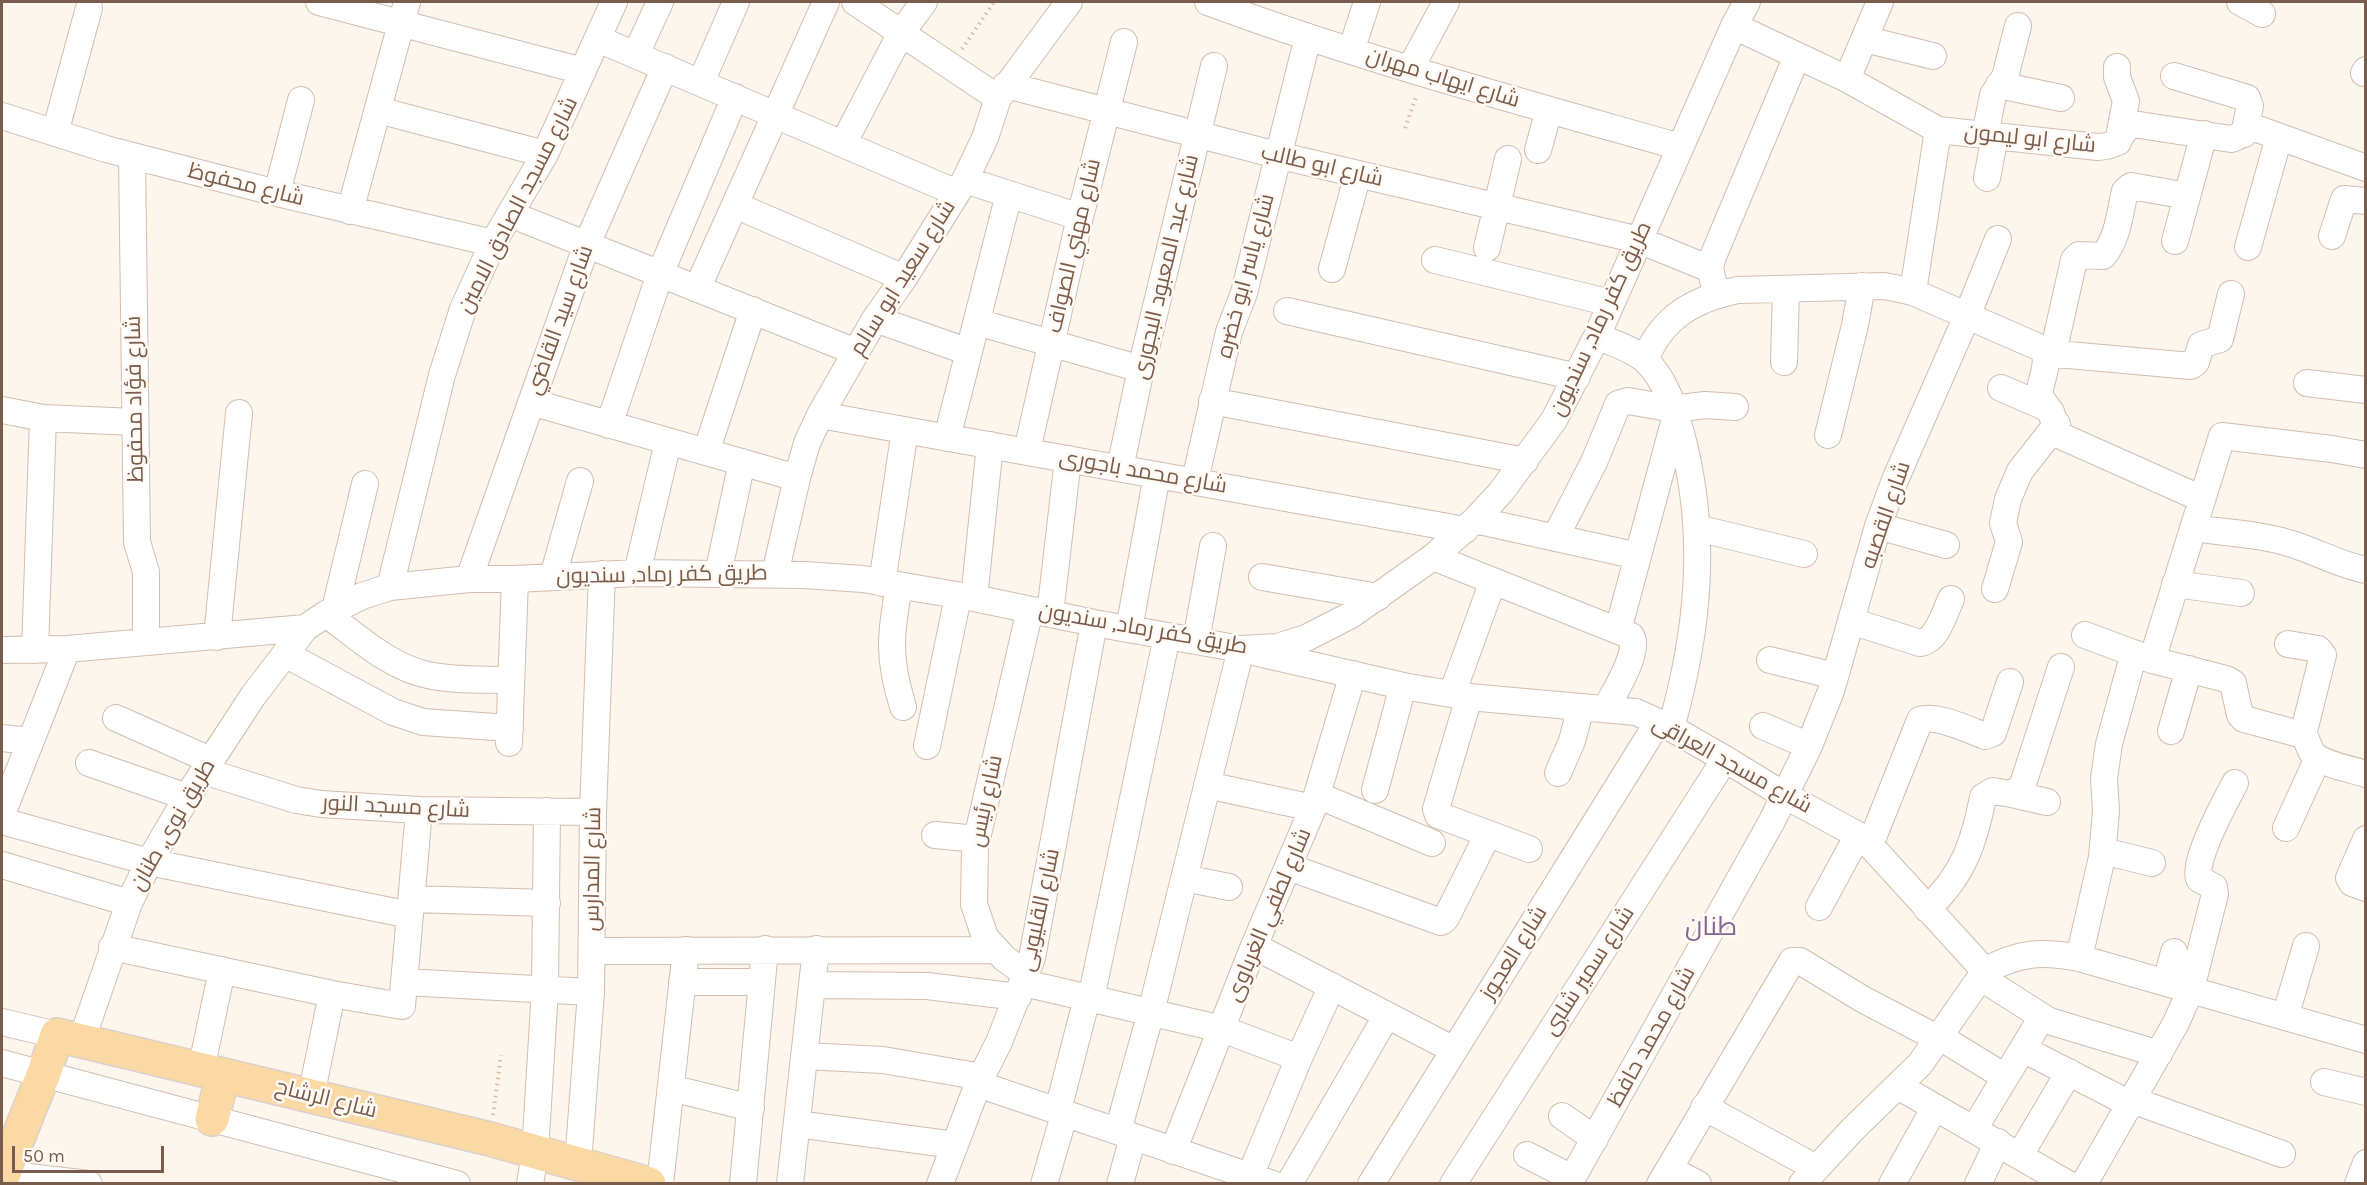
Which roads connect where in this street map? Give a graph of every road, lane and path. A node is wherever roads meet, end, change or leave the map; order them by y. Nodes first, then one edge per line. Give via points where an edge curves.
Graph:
1 (319, 2) edge
2 (614, 2) edge
3 (736, 2) edge
4 (826, 2) edge
5 (924, 2) edge
6 (994, 2) edge
7 (1070, 2) edge
8 (1367, 2) edge
9 (1446, 2) edge
10 (1747, 2) edge
11 (1880, 2) edge
12 (2240, 2) edge
13 (654, 3) edge
14 (1224, 4) edge
15 (865, 5) edge
16 (89, 8) dead end
17 (404, 12) edge
18 (2262, 14) dead end
19 (1734, 26) junction
20 (2018, 26) dead end
21 (902, 33) junction
22 (1308, 37) junction
23 (598, 39) junction
24 (1864, 39) junction
25 (1124, 42) dead end
26 (1351, 51) junction
27 (636, 54) junction
28 (1797, 56) junction
29 (1932, 56) dead end
30 (1214, 66) dead end
31 (665, 67) junction
32 (950, 67) junction
33 (2117, 67) dead end
34 (583, 71) junction
35 (1417, 71) junction
36 (2174, 76) dead end
37 (1847, 79) junction
38 (701, 82) junction
39 (1999, 85) junction
40 (1002, 91) junction
41 (735, 97) junction
42 (2061, 98) dead end
43 (301, 100) dead end
44 (378, 110) junction
45 (1549, 110) junction
46 (1107, 111) junction
47 (775, 114) junction
48 (2, 116) edge
49 (1405, 128) dead end
50 (1938, 130) junction
51 (55, 133) junction
52 (2204, 134) junction
53 (2244, 134) junction
54 (1197, 135) junction
55 (1990, 136) junction
56 (2279, 137) junction
57 (2118, 143) junction
58 (843, 144) junction
59 (1680, 147) junction
60 (1538, 150) dead end
61 (545, 154) junction
62 (1277, 155) junction
63 (132, 156) junction
64 (1508, 159) dead end
65 (2366, 168) edge
66 (1358, 174) junction
67 (1987, 178) dead end
68 (961, 186) junction
69 (277, 193) junction
70 (1009, 194) junction
71 (2187, 196) junction
72 (2366, 201) edge
73 (735, 205) junction
74 (1497, 207) junction
75 (350, 211) junction
76 (510, 214) junction
77 (1080, 217) junction
78 (2332, 236) dead end
79 (1998, 239) dead end
80 (1639, 240) junction
81 (2175, 241) dead end
82 (493, 243) junction
83 (587, 244) junction
84 (2248, 247) dead end
85 (1487, 248) dead end
86 (1435, 260) dead end
87 (1332, 269) dead end
88 (1710, 269) junction
89 (660, 274) junction
90 (904, 278) junction
91 (1862, 286) junction
92 (697, 289) junction
93 (1786, 289) junction
94 (1913, 292) junction
95 (1719, 294) junction
96 (2230, 294) dead end
97 (1611, 303) junction
98 (753, 310) junction
99 (1287, 311) dead end
100 (1967, 316) junction
101 (875, 319) junction
102 (977, 322) junction
103 (1597, 336) junction
104 (1051, 344) junction
105 (856, 352) junction
106 (969, 352) junction
107 (2049, 353) junction
108 (1645, 360) junction
109 (1784, 362) dead end
110 (1141, 369) junction
111 (1577, 377) junction
112 (2307, 383) dead end
113 (2001, 388) dead end
114 (2366, 390) edge
115 (531, 402) junction
116 (1212, 402) junction
117 (1735, 407) dead end
118 (2, 410) edge
119 (1675, 412) junction
120 (239, 413) dead end
121 (820, 415) junction
122 (2052, 416) junction
123 (43, 418) junction
124 (135, 422) junction
125 (609, 425) junction
126 (905, 430) junction
127 (1828, 435) dead end
128 (947, 438) junction
129 (668, 442) junction
130 (990, 445) junction
131 (1027, 451) junction
132 (706, 452) junction
133 (2366, 455) edge
134 (1068, 459) junction
135 (1525, 461) junction
136 (742, 462) junction
137 (1120, 468) junction
138 (1157, 475) junction
139 (797, 478) junction
140 (1195, 480) junction
141 (580, 481) dead end
142 (365, 484) dead end
143 (2202, 499) junction
144 (1470, 525) junction
145 (1878, 526) junction
146 (1697, 528) junction
147 (2193, 528) junction
148 (1555, 538) junction
149 (1947, 544) dead end
150 (1212, 546) dead end
151 (1804, 554) dead end
152 (1638, 556) junction
153 (1433, 558) junction
154 (2366, 570) edge
155 (637, 573) junction
156 (602, 574) junction
157 (718, 574) junction
158 (775, 574) junction
159 (553, 576) junction
160 (1262, 577) dead end
161 (469, 579) junction
162 (515, 579) junction
163 (1493, 580) junction
164 (891, 584) junction
165 (2175, 584) junction
166 (390, 587) junction
167 (1995, 589) dead end
168 (2241, 593) dead end
169 (966, 597) junction
170 (1378, 597) junction
171 (1951, 599) dead end
172 (1040, 612) junction
173 (322, 617) junction
174 (1851, 621) junction
175 (1094, 623) junction
176 (1129, 629) junction
177 (1618, 630) junction
178 (2085, 635) dead end
179 (1167, 636) junction
180 (216, 637) junction
181 (146, 641) junction
182 (1197, 641) junction
183 (2288, 644) dead end
184 (67, 649) junction
185 (1241, 649) junction
186 (35, 650) junction
187 (2, 651) edge
188 (285, 654) junction
189 (2143, 657) junction
190 (1770, 660) dead end
191 (2061, 668) dead end
192 (2189, 669) junction
193 (1353, 674) junction
194 (1835, 676) junction
195 (511, 680) junction
196 (2010, 682) dead end
197 (1403, 686) junction
198 (1460, 695) junction
199 (903, 707) dead end
200 (1581, 707) junction
201 (1606, 708) junction
202 (116, 717) dead end
203 (1665, 725) junction
204 (1763, 726) dead end
205 (2171, 730) dead end
206 (2303, 735) junction
207 (2, 738) edge
208 (30, 741) junction
209 (927, 746) dead end
210 (1809, 746) junction
211 (1725, 759) junction
212 (2318, 759) junction
213 (89, 763) dead end
214 (207, 766) junction
215 (1558, 773) dead end
216 (2366, 774) edge
217 (2235, 783) dead end
218 (1207, 785) junction
219 (1375, 790) dead end
220 (2012, 794) junction
221 (1785, 795) junction
222 (187, 797) junction
223 (1315, 802) junction
224 (2047, 802) dead end
225 (419, 810) junction
226 (547, 811) junction
227 (593, 812) junction
228 (2, 814) edge
229 (2, 821) edge
230 (2286, 828) dead end
231 (1488, 834) junction
232 (935, 835) dead end
233 (976, 839) junction
234 (2366, 839) edge
235 (1864, 840) junction
236 (1432, 843) dead end
237 (1529, 849) dead end
238 (2103, 851) junction
239 (148, 862) junction
240 (2152, 863) dead end
241 (2, 866) edge
242 (1289, 867) junction
243 (1184, 878) junction
244 (1229, 887) dead end
245 (2366, 888) edge
246 (129, 903) junction
247 (547, 903) junction
248 (411, 907) junction
249 (1819, 907) dead end
250 (1927, 909) junction
251 (1254, 946) junction
252 (2306, 946) dead end
253 (112, 947) junction
254 (765, 949) junction
255 (816, 949) junction
256 (686, 950) junction
257 (997, 950) junction
258 (592, 951) junction
259 (2174, 952) dead end
260 (2079, 958) junction
261 (222, 970) junction
262 (1983, 974) junction
263 (682, 982) junction
264 (762, 982) junction
265 (2166, 982) junction
266 (812, 985) junction
267 (1023, 985) junction
268 (1332, 986) junction
269 (545, 989) junction
270 (2191, 989) junction
271 (591, 992) junction
272 (332, 994) junction
273 (403, 994) junction
274 (1089, 998) junction
275 (1151, 1012) junction
276 (1387, 1015) junction
277 (2042, 1017) junction
278 (2285, 1017) junction
279 (2, 1022) edge
280 (1222, 1029) junction
281 (1939, 1038) junction
282 (69, 1039) junction
283 (2366, 1040) edge
284 (2023, 1049) junction
285 (1454, 1050) junction
286 (2158, 1054) junction
287 (501, 1055) dead end
288 (804, 1056) junction
289 (1299, 1058) junction
290 (2, 1063) edge
291 (212, 1072) junction
292 (2069, 1072) junction
293 (44, 1074) junction
294 (2005, 1077) junction
295 (980, 1080) junction
296 (2324, 1082) dead end
297 (1898, 1086) junction
298 (671, 1088) junction
299 (2366, 1092) edge
300 (311, 1096) junction
301 (2131, 1102) junction
302 (1704, 1107) junction
303 (1935, 1107) junction
304 (751, 1108) junction
305 (1061, 1111) junction
306 (1562, 1116) dead end
307 (212, 1119) junction
308 (797, 1124) junction
309 (1974, 1129) junction
310 (1126, 1134) junction
311 (490, 1139) junction
312 (1595, 1139) junction
313 (1998, 1142) junction
314 (955, 1146) junction
315 (1173, 1151) junction
316 (2282, 1154) dead end
317 (1527, 1155) dead end
318 (2020, 1155) junction
319 (578, 1163) junction
320 (2366, 1163) edge
321 (532, 1168) edge
322 (1215, 1175) edge
323 (2, 1176) edge
324 (1665, 1176) edge
325 (1809, 1176) edge
326 (1262, 1180) edge
327 (1571, 1181) edge
328 (89, 1184) edge
329 (457, 1184) edge
330 (649, 1184) edge
331 (660, 1184) edge
332 (743, 1184) edge
333 (790, 1184) edge
334 (940, 1184) edge
335 (1044, 1184) edge
336 (1120, 1184) edge
337 (1289, 1184) edge
338 (1371, 1184) edge
339 (1454, 1184) edge
340 (1698, 1184) edge
341 (1892, 1184) edge
342 (1978, 1184) edge
343 (2068, 1184) edge
344 (2084, 1184) edge
345 (2358, 1184) edge

1 - 17 street
2 - 23 street, شارع مسجد الصادق الامين
3 - 38 street
4 - 47 street
5 - 21 street
6 - 32 path
7 - 40 street, شارع سعيد ابو سالم
8 - 26 street
9 - 35 street
10 - 19 street, طريق كفر رماد, سنديون
11 - 24 street
12 - 18 street
13 - 27 street
14 - 22 street, شارع ايهاب مهران
15 - 21 street, شارع ابو طالب
16 - 51 street
17 - 34 street
17 - 44 street
19 - 28 street, شارع ابو ليمون
19 - 59 street, طريق كفر رماد, سنديون
20 - 39 street via 2005,77
21 - 32 street, شارع ابو طالب
21 - 58 street
22 - 26 street, شارع ايهاب مهران
22 - 62 street, شارع ياسر ابو خضره
23 - 27 street
23 - 34 street, شارع مسجد الصادق الامين
24 - 29 street
24 - 37 street
25 - 46 street, شارع مهني الصواف
26 - 35 street, شارع ايهاب مهران
27 - 31 street
28 - 37 street, شارع ابو ليمون
28 - 88 street
30 - 54 street, شارع عبد المعبود البجورى
31 - 38 street
31 - 83 street, شارع سيد القاضي
32 - 40 street, شارع ابو طالب
33 - 57 street via 2126,101
34 - 61 street, شارع مسجد الصادق الامين
35 - 45 street, شارع ايهاب مهران
35 - 49 path
36 - 53 street via 2247,98 2250,106
37 - 50 street, شارع ابو ليمون
38 - 41 street
39 - 42 street
39 - 55 street via 1993,95
40 - 46 street, شارع ابو طالب
40 - 68 street, شارع سعيد ابو سالم via 985,138
41 - 47 street
41 - 89 street
43 - 69 street
44 - 61 street
44 - 75 street
45 - 59 street, شارع ايهاب مهران
45 - 60 street
46 - 54 street, شارع ابو طالب
46 - 77 street, شارع مهني الصواف
47 - 58 street
47 - 73 street
48 - 51 street, شارع محفوظ
50 - 55 street, شارع ابو ليمون
50 - 94 street
51 - 63 street, شارع محفوظ
52 - 53 street, شارع ابو ليمون via 2231,139
52 - 57 street, شارع ابو ليمون via 2133,124 2125,128
52 - 71 street
53 - 56 street, شارع ابو ليمون via 2254,128
54 - 62 street, شارع ابو طالب
54 - 110 street, شارع عبد المعبود البجورى
55 - 57 street, شارع ابو ليمون via 2098,147
55 - 67 street
56 - 65 street, شارع ابو ليمون
56 - 84 street
58 - 68 street
59 - 80 street, طريق كفر رماد, سنديون
61 - 76 street, شارع مسجد الصادق الامين
62 - 66 street, شارع ابو طالب
62 - 116 street, شارع ياسر ابو خضره via 1247,282 1229,332
63 - 69 street, شارع محفوظ
63 - 124 street, شارع فؤاد محفوظ
64 - 74 street
66 - 74 street, شارع ابو طالب
66 - 87 street
68 - 70 street
68 - 90 street, شارع سعيد ابو سالم
69 - 75 street, شارع محفوظ
70 - 77 street
70 - 102 street
71 - 81 street
71 - 107 street via 2132,186 2125,191 2109,249 2103,256 2079,255 2074,260
72 - 78 street via 2344,200
73 - 90 street
73 - 92 street
74 - 80 street, شارع ابو طالب
74 - 85 street
75 - 82 street, شارع محفوظ
76 - 82 street, شارع مسجد الصادق الامين
76 - 83 street
77 - 104 street, شارع مهني الصواف
79 - 100 street, شارع القصبه
80 - 88 street, شارع ابو طالب
80 - 97 street, طريق كفر رماد, سنديون
82 - 166 street, شارع مسجد الصادق الامين via 463,309 442,375
83 - 89 street
83 - 115 street, شارع سيد القاضي
86 - 97 street
88 - 95 street
89 - 92 street
89 - 125 street
90 - 101 street, شارع سعيد ابو سالم
91 - 93 street
91 - 94 street
91 - 127 street
92 - 98 street
93 - 95 street
93 - 109 street
94 - 100 street
95 - 108 street via 1668,322 1653,340
96 - 107 street via 2220,339 2201,345 2191,366
97 - 103 street, طريق كفر رماد, سنديون
98 - 105 street
98 - 132 street
99 - 111 street
100 - 107 street
100 - 145 street, شارع القصبه
101 - 105 street, شارع سعيد ابو سالم
101 - 106 street
102 - 104 street
102 - 106 street
103 - 108 street
103 - 111 street, طريق كفر رماد, سنديون
104 - 110 street
104 - 131 street, شارع مهني الصواف
105 - 121 street, شارع سعيد ابو سالم
106 - 128 street
107 - 122 street via 2039,396
108 - 119 street, شارع العجوز via 1659,377
110 - 137 street, شارع عبد المعبود البجورى
111 - 135 street, طريق كفر رماد, سنديون via 1554,420
112 - 114 street
113 - 122 street
115 - 125 street
115 - 161 street, شارع سيد القاضي
116 - 135 street
116 - 140 street, شارع ياسر ابو خضره
117 - 119 street via 1705,405
118 - 123 street
119 - 146 street, شارع العجوز via 1690,472
119 - 148 street via 1628,401 1618,404
119 - 152 street
120 - 180 street
121 - 126 street, شارع محمد باجورى
121 - 139 street, شارع سعيد ابو سالم
122 - 143 street via 2057,431 2071,442
122 - 167 street via 2008,499 2003,523 2009,542
123 - 124 street
123 - 186 street
124 - 181 street, شارع فؤاد محفوظ via 137,542 146,572
125 - 129 street
126 - 128 street, شارع محمد باجورى
126 - 164 street
128 - 130 street, شارع محمد باجورى
129 - 132 street
129 - 155 street
130 - 131 street, شارع محمد باجورى
130 - 169 street
131 - 134 street, شارع محمد باجورى
132 - 136 street
133 - 143 street via 2222,436
134 - 137 street, شارع محمد باجورى
134 - 172 street
135 - 144 street, طريق كفر رماد, سنديون
136 - 139 street
136 - 157 street
137 - 138 street, شارع محمد باجورى
138 - 140 street, شارع محمد باجورى
138 - 176 street
139 - 158 street, شارع سعيد ابو سالم
140 - 144 street, شارع محمد باجورى
141 - 159 street
142 - 173 street
143 - 147 street
144 - 148 street, شارع محمد باجورى
144 - 153 street, طريق كفر رماد, سنديون
145 - 149 street
145 - 174 street, شارع القصبه
146 - 151 street
146 - 203 street, شارع العجوز via 1692,638
147 - 154 street via 2287,543
147 - 165 street
148 - 152 street, شارع محمد باجورى
150 - 182 street
152 - 177 street
153 - 163 street
153 - 170 street, طريق كفر رماد, سنديون
155 - 156 street, طريق كفر رماد, سنديون
155 - 157 street, طريق كفر رماد, سنديون
156 - 159 street, طريق كفر رماد, سنديون
156 - 227 street, شارع المدارس
157 - 158 street, طريق كفر رماد, سنديون
158 - 164 street, طريق كفر رماد, سنديون
159 - 162 street, طريق كفر رماد, سنديون
160 - 170 street
161 - 162 street, طريق كفر رماد, سنديون
161 - 166 street, طريق كفر رماد, سنديون
162 - 195 street
163 - 177 street
163 - 198 street
164 - 169 street, طريق كفر رماد, سنديون
164 - 199 street via 894,678
165 - 168 street
165 - 189 street
166 - 173 street, طريق كفر رماد, سنديون via 362,596
169 - 172 street, طريق كفر رماد, سنديون
169 - 209 street
170 - 185 street, طريق كفر رماد, سنديون via 1306,638 1277,647
171 - 174 street via 1931,639 1925,642
172 - 175 street, طريق كفر رماد, سنديون
172 - 233 street, شارع رئيس
173 - 180 street
173 - 188 street, طريق نوى, طنان
173 - 195 street via 416,672 445,678
174 - 194 street, شارع القصبه
175 - 176 street, طريق كفر رماد, سنديون
175 - 267 street, شارع القليوبى via 1043,903
176 - 179 street, طريق كفر رماد, سنديون
177 - 201 street via 1633,638 1634,647
178 - 189 street
179 - 182 street, طريق كفر رماد, سنديون
179 - 274 street
180 - 181 street
181 - 184 street
182 - 185 street, طريق كفر رماد, سنديون
183 - 206 street via 2318,649 2324,655
184 - 186 street
184 - 208 street
185 - 193 street, شارع مسجد العراقى
185 - 218 street
186 - 187 street
188 - 195 street via 393,712 423,722 509,736
188 - 214 street, طريق نوى, طنان
189 - 192 street
189 - 238 street via 2109,744 2104,778
190 - 194 street
191 - 220 street via 2022,788
192 - 205 street
192 - 206 street via 2233,682 2244,719
193 - 197 street, شارع مسجد العراقى
193 - 223 street, شارع لطفي الغرباوى
194 - 210 street, شارع القصبه
196 - 235 street via 1993,733 1985,736 1937,719 1920,720
197 - 198 street, شارع مسجد العراقى
197 - 219 street
198 - 200 street, شارع مسجد العراقى
198 - 231 street via 1436,809 1438,815
200 - 201 street, شارع مسجد العراقى
200 - 215 street
201 - 203 street, شارع مسجد العراقى via 1636,712
202 - 214 street, شارع مسجد النور
203 - 211 street, شارع مسجد العراقى
203 - 285 street, شارع العجوز
204 - 210 street
206 - 212 street
207 - 208 street
208 - 228 street
210 - 221 street, شارع القصبه
211 - 221 street, شارع مسجد العراقى
211 - 339 street, شارع سمير شلبى
212 - 216 street
212 - 230 street
213 - 222 street
214 - 222 street, طريق نوى, طنان
214 - 225 street, شارع مسجد النور via 296,800
217 - 270 street via 2197,867 2199,879 2214,887 2215,894
218 - 223 street
218 - 243 street
220 - 224 street
220 - 250 street via 1993,791 1983,797 1970,850 1958,874
221 - 235 street, شارع مسجد العراقى
221 - 312 street, شارع محمد حافظ
222 - 239 street, طريق نوى, طنان
223 - 236 street
223 - 242 street, شارع لطفي الغرباوى
225 - 226 street, شارع مسجد النور
225 - 248 street
226 - 227 street, شارع مسجد النور
226 - 247 street
227 - 258 street, شارع المدارس
229 - 239 street
231 - 237 street
231 - 242 street via 1441,922
232 - 233 street
233 - 257 street, شارع رئيس via 974,904 985,937
234 - 245 street via 2349,878
235 - 249 street
235 - 250 street, شارع مسجد العراقى
238 - 240 street
238 - 260 street
239 - 246 street, طريق نوى, طنان
239 - 248 street
241 - 246 street
242 - 251 street, شارع لطفي الغرباوى
243 - 244 street
243 - 275 street
246 - 253 street, طريق نوى, طنان
247 - 248 street
247 - 269 street
248 - 273 street
250 - 262 street, شارع مسجد العراقى
251 - 268 street
251 - 280 street, شارع لطفي الغرباوى
252 - 278 street
253 - 261 street
253 - 282 street, طريق نوى, طنان
254 - 255 street
254 - 256 street
254 - 264 street
255 - 257 street
255 - 266 street
256 - 258 street
256 - 263 street
257 - 267 street, شارع رئيس
258 - 271 street, شارع المدارس
259 - 265 street
260 - 262 street via 2051,953 2027,955 2001,962
260 - 265 street
261 - 272 street
261 - 291 street
262 - 277 street, شارع مسجد العراقى
262 - 281 street
263 - 264 street
263 - 298 street
264 - 304 street
265 - 270 street
266 - 267 street
266 - 288 street
267 - 274 street
267 - 295 street, شارع القليوبى
268 - 276 street
268 - 289 street
269 - 271 street
269 - 273 street
269 - 321 street
270 - 278 street
270 - 286 street
271 - 319 street, شارع المدارس
272 - 273 street
272 - 300 street
274 - 275 street
274 - 305 street
275 - 280 street
275 - 310 street
276 - 285 street
276 - 337 street
277 - 284 street
277 - 286 street, شارع مسجد العراقى
278 - 283 street
279 - 282 street, شارع الرشاح
280 - 289 street
280 - 315 street, شارع لطفي الغرباوى
281 - 294 street
281 - 297 street
281 - 302 street via 1864,1000 1800,961 1792,961
282 - 291 main road, شارع الرشاح
282 - 293 main road, طريق نوى, طنان
284 - 292 street
284 - 294 street
285 - 338 street, شارع العجوز
286 - 301 street
287 - 311 path
288 - 295 street via 883,1060
288 - 308 street
289 - 326 street
290 - 293 street
291 - 300 main road, شارع الرشاح
291 - 307 main road
292 - 301 street
292 - 318 street
293 - 307 street
293 - 323 main road, طريق نوى, طنان
294 - 309 street
295 - 305 street
295 - 314 street, شارع القليوبى
296 - 299 street
297 - 303 street
297 - 325 street
298 - 304 street
298 - 331 street
300 - 311 main road, شارع الرشاح
301 - 316 street
301 - 344 street
302 - 324 street
302 - 325 street
303 - 309 street
303 - 341 street
304 - 332 street
305 - 310 street
305 - 335 street
306 - 312 street
307 - 329 street
308 - 314 street
308 - 333 street
309 - 313 street
310 - 315 street
310 - 336 street
311 - 321 main road, شارع الرشاح
312 - 327 street, شارع محمد حافظ
313 - 318 street
313 - 342 street
314 - 334 street, شارع القليوبى
315 - 322 street
317 - 327 street
318 - 343 street
319 - 321 main road, شارع الرشاح
319 - 330 main road, شارع الرشاح
320 - 345 street
322 - 326 street
323 - 328 street
324 - 340 street

